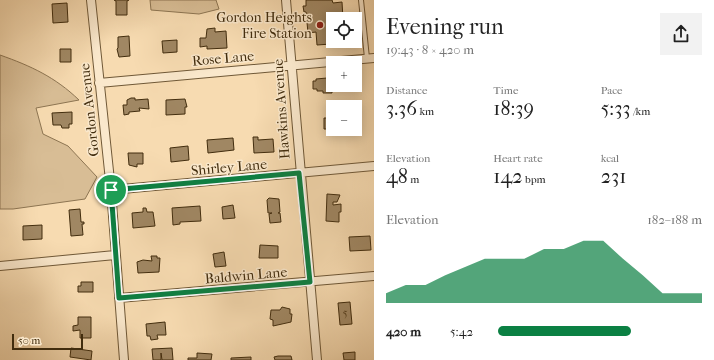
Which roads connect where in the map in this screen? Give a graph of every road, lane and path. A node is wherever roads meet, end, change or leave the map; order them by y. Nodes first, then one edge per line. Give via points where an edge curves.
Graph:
1 (91, 0) edge
2 (286, 0) edge
3 (361, 0) edge
4 (370, 58) edge
5 (291, 65) junction
6 (99, 82) junction
7 (374, 166) edge
8 (299, 173) junction
9 (111, 190) junction
10 (115, 255) junction
11 (0, 266) edge
12 (374, 276) edge
13 (310, 282) junction
14 (119, 298) junction
15 (124, 360) edge
16 (317, 360) edge

1 - 6 street, Gordon Avenue
2 - 5 street, Hawkins Avenue
3 - 4 lane
4 - 5 street, Rose Lane
5 - 6 street, Rose Lane
5 - 8 street, Hawkins Avenue
6 - 9 street, Gordon Avenue
7 - 8 street, Shirley Lane
8 - 9 street, Shirley Lane
8 - 13 street, Hawkins Avenue
9 - 10 street, Gordon Avenue
10 - 11 street
10 - 14 street, Gordon Avenue
12 - 13 street, Baldwin Lane
13 - 14 street, Baldwin Lane
13 - 16 street, Hawkins Avenue
14 - 15 street, Gordon Avenue

